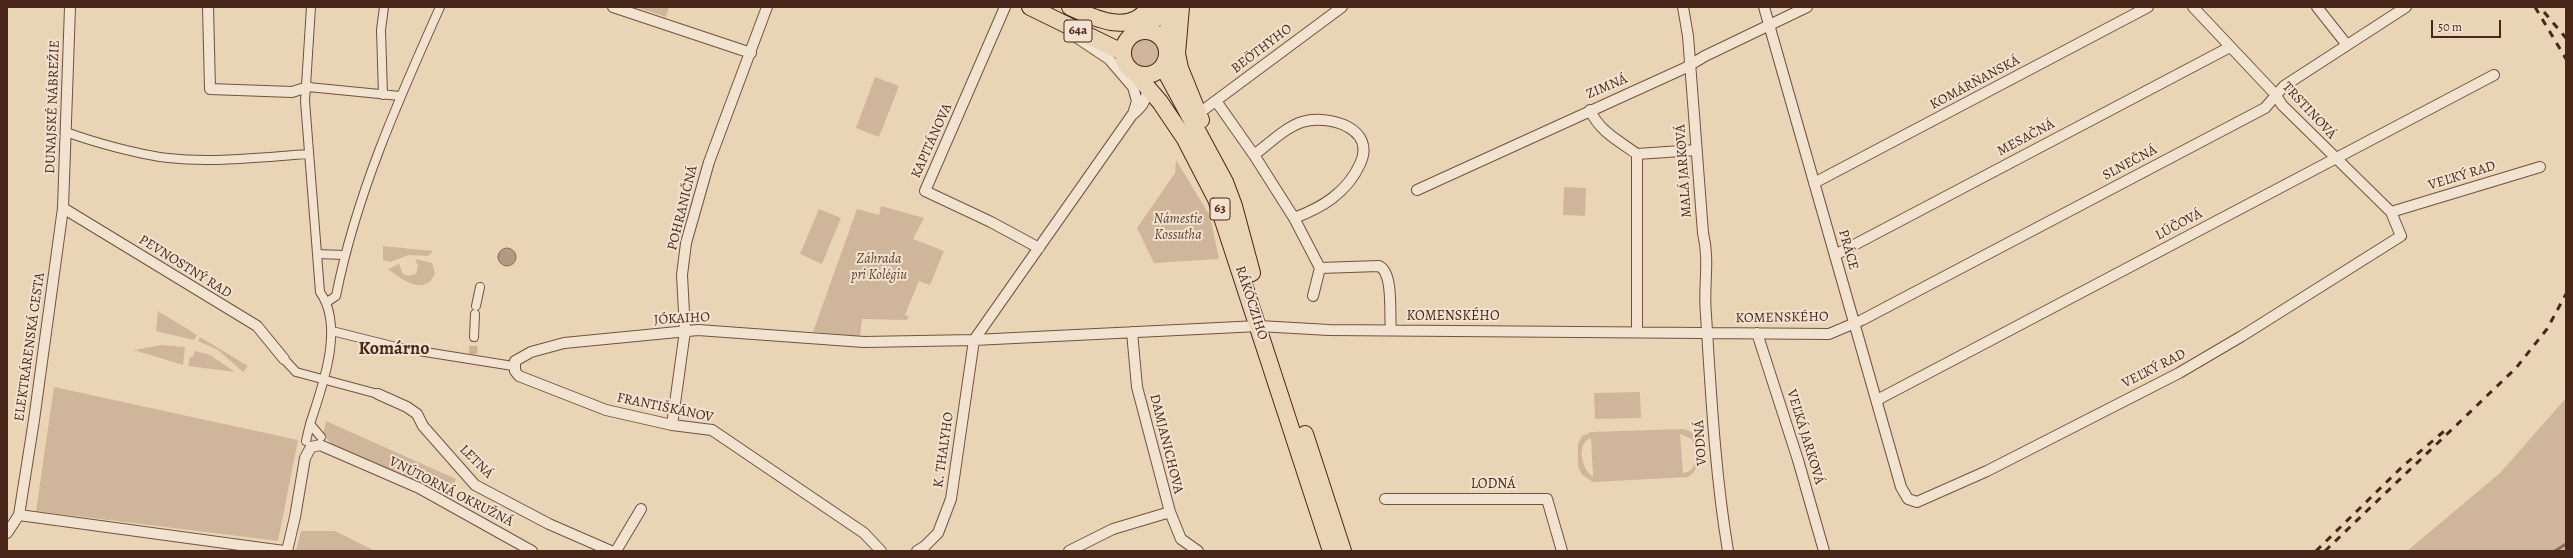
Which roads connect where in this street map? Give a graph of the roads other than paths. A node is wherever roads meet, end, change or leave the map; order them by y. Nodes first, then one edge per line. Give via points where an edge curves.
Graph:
1 (70, 7) edge
2 (208, 7) edge
3 (311, 7) edge
4 (384, 7) edge
5 (440, 7) edge
6 (767, 7) edge
7 (1005, 7) edge
8 (1065, 7) edge
9 (1070, 7) edge
10 (1148, 7) edge
11 (1161, 7) edge
12 (1172, 7) edge
13 (1181, 7) edge
14 (1342, 7) edge
15 (1683, 7) edge
16 (1764, 7) edge
17 (1807, 7) edge
18 (2148, 7) edge
19 (2192, 7) edge
20 (2317, 7) edge
21 (2406, 7) edge
22 (617, 8) edge
23 (1032, 8) edge
24 (1768, 25) junction
25 (1148, 31) junction
26 (1165, 44) junction
27 (2347, 45) junction
28 (1125, 46) junction
29 (2230, 46) junction
30 (751, 52) junction
31 (1690, 65) junction
32 (1163, 67) junction
33 (1135, 73) junction
34 (2494, 75) dead end
35 (308, 87) junction
36 (1147, 88) junction
37 (2275, 94) junction
38 (383, 95) junction
39 (400, 96) junction
40 (1216, 101) junction
41 (1590, 110) junction
42 (1198, 114) junction
43 (1132, 115) junction
44 (66, 132) junction
45 (1696, 150) junction
46 (309, 154) junction
47 (1637, 154) junction
48 (1254, 155) junction
49 (2335, 159) junction
50 (2540, 167) dead end
51 (1225, 182) junction
52 (1814, 183) junction
53 (1416, 190) dead end
54 (64, 208) junction
55 (2391, 212) junction
56 (1294, 218) junction
57 (2401, 236) joint
58 (1039, 248) junction
59 (317, 249) junction
60 (345, 252) junction
61 (1835, 255) junction
62 (1320, 268) junction
63 (480, 287) dead end
64 (1312, 296) dead end
65 (327, 302) junction
66 (1855, 323) junction
67 (1264, 326) junction
68 (1391, 330) junction
69 (332, 331) junction
70 (685, 331) junction
71 (1637, 331) junction
72 (1132, 332) junction
73 (1707, 333) junction
74 (1757, 333) junction
75 (474, 337) tunnel mouth
76 (974, 340) junction
77 (283, 360) joint
78 (513, 366) junction
79 (324, 380) junction
80 (378, 394) joint
81 (1877, 400) junction
82 (310, 424) junction
83 (672, 425) junction
84 (321, 437) dead end
85 (309, 444) junction
86 (1385, 499) dead end
87 (1908, 499) joint
88 (641, 509) dead end
89 (1170, 512) junction
90 (19, 515) junction
91 (7, 533) edge
92 (285, 551) edge
93 (532, 551) edge
94 (611, 551) edge
95 (616, 551) edge
96 (881, 551) edge
97 (917, 551) edge
98 (1069, 551) edge
99 (1198, 551) edge
100 (1331, 551) edge
101 (1343, 551) edge
102 (1562, 551) edge
103 (1728, 551) edge
104 (1824, 551) edge

1 - 44 street, DUNAJSKÉ NÁBREŽIE
2 - 35 street via 210,89 292,92
3 - 35 street
4 - 38 street via 381,30
5 - 39 street
6 - 30 street, POHRANIČNÁ
7 - 58 street, KAPITÁNOVA via 925,191
8 - 28 main road, 64a via 1114,34
9 - 10 main road via 1121,24 1140,17
11 - 25 main road
12 - 26 main road
13 - 42 main road, 63 via 1177,54
14 - 40 street, BEÖTHYHO
15 - 31 street, MALÁ JARKOVÁ
16 - 24 street, PRÁCE
17 - 24 street, ZIMNÁ
18 - 52 street, KOMÁRŇANSKÁ
19 - 29 street, TRSTINOVÁ
20 - 27 street
21 - 27 street, SLNEČNÁ
22 - 30 street
23 - 28 main road, 64a
23 - 43 street via 1109,59 1135,92 1137,101
24 - 31 street, ZIMNÁ
24 - 52 street, PRÁCE
25 - 26 main road via 1158,36
25 - 28 main road via 1137,32
26 - 32 main road via 1167,57
27 - 37 street, SLNEČNÁ
28 - 33 main road, 63 via 1125,64
29 - 37 street, TRSTINOVÁ
29 - 61 street, MESAČNÁ
30 - 70 street, POHRANIČNÁ via 709,162 686,243 682,275
31 - 41 street, ZIMNÁ
31 - 45 street, MALÁ JARKOVÁ
32 - 33 main road via 1150,75
32 - 51 main road, RÁKÓCZIHO / 63
33 - 36 main road, RÁKÓCZIHO / 63
34 - 49 street, LÚČOVÁ
35 - 38 street
35 - 46 street via 306,101
36 - 43 street via 1144,103
36 - 67 main road, RÁKÓCZIHO / 63 via 1160,102 1185,139 1216,199
37 - 49 street, TRSTINOVÁ via 2282,105
37 - 66 street, SLNEČNÁ via 2265,108
38 - 39 street
39 - 60 street via 362,192
40 - 42 street, BEÖTHYHO
40 - 48 street
41 - 47 street via 1606,132
41 - 53 street, ZIMNÁ
42 - 51 main road, 63 via 1218,158
43 - 58 street
44 - 46 street via 167,158 233,159
44 - 54 street, DUNAJSKÉ NÁBREŽIE
45 - 47 street
45 - 73 street, MALÁ JARKOVÁ via 1708,262 1705,311
46 - 59 street
47 - 71 street
48 - 56 street
48 - 56 street via 1293,126 1320,119 1348,126 1360,140 1362,158 1349,182 1321,207
49 - 55 street, TRSTINOVÁ
49 - 81 street, LÚČOVÁ
50 - 55 street, VEĽKÝ RAD
51 - 67 main road, RÁKÓCZIHO / 63
52 - 61 street, PRÁCE
54 - 77 street, PEVNOSTNÝ RAD via 257,326
54 - 90 street, ELEKTRÁRENSKÁ CESTA
55 - 57 street, TRSTINOVÁ
56 - 62 street
57 - 87 street, VEĽKÝ RAD via 2179,373 1929,498 1917,502
58 - 76 street
59 - 60 street
59 - 65 street via 320,292
60 - 65 street via 336,296
61 - 66 street, PRÁCE
62 - 64 street
62 - 68 street via 1383,268 1389,278
63 - 75 street via 475,310
65 - 69 street
66 - 74 street, KOMENSKÉHO via 1829,334
66 - 81 street, PRÁCE
67 - 68 street, KOMENSKÉHO
67 - 72 street
67 - 100 main road, RÁKÓCZIHO / 63
67 - 101 main road, RÁKÓCZIHO / 63
68 - 71 street, KOMENSKÉHO
69 - 78 street via 400,348 473,357
69 - 79 street
70 - 76 street, JÓKAIHO via 777,334 864,342
70 - 78 street, JÓKAIHO via 564,343 525,354 515,361
70 - 83 street, POHRANIČNÁ
71 - 73 street, KOMENSKÉHO
72 - 76 street
72 - 89 street, DAMJANICHOVA via 1137,387
73 - 74 street, KOMENSKÉHO
73 - 103 street, VODNÁ via 1718,488
74 - 104 street, VEĽKÁ JARKOVÁ
76 - 97 street, K. THALYHO via 951,499 938,533
77 - 79 street, LETNÁ via 296,372
78 - 83 street, FRANTIŠKÁNOV via 519,376 606,410
79 - 80 street, LETNÁ
79 - 82 street
80 - 94 street, LETNÁ via 417,414 423,426 475,485 549,524
81 - 87 street, PRÁCE via 1902,487
82 - 84 street
82 - 85 street
83 - 96 street, FRANTIŠKÁNOV via 712,430 864,533
85 - 92 street via 296,517
85 - 93 street, VNÚTORNÁ OKRUŽNÁ via 320,445 420,488
86 - 102 street, LODNÁ via 1547,499
88 - 95 street
89 - 98 street via 1113,529
89 - 99 street, DAMJANICHOVA via 1181,539
90 - 91 street, ELEKTRÁRENSKÁ CESTA
90 - 92 street

